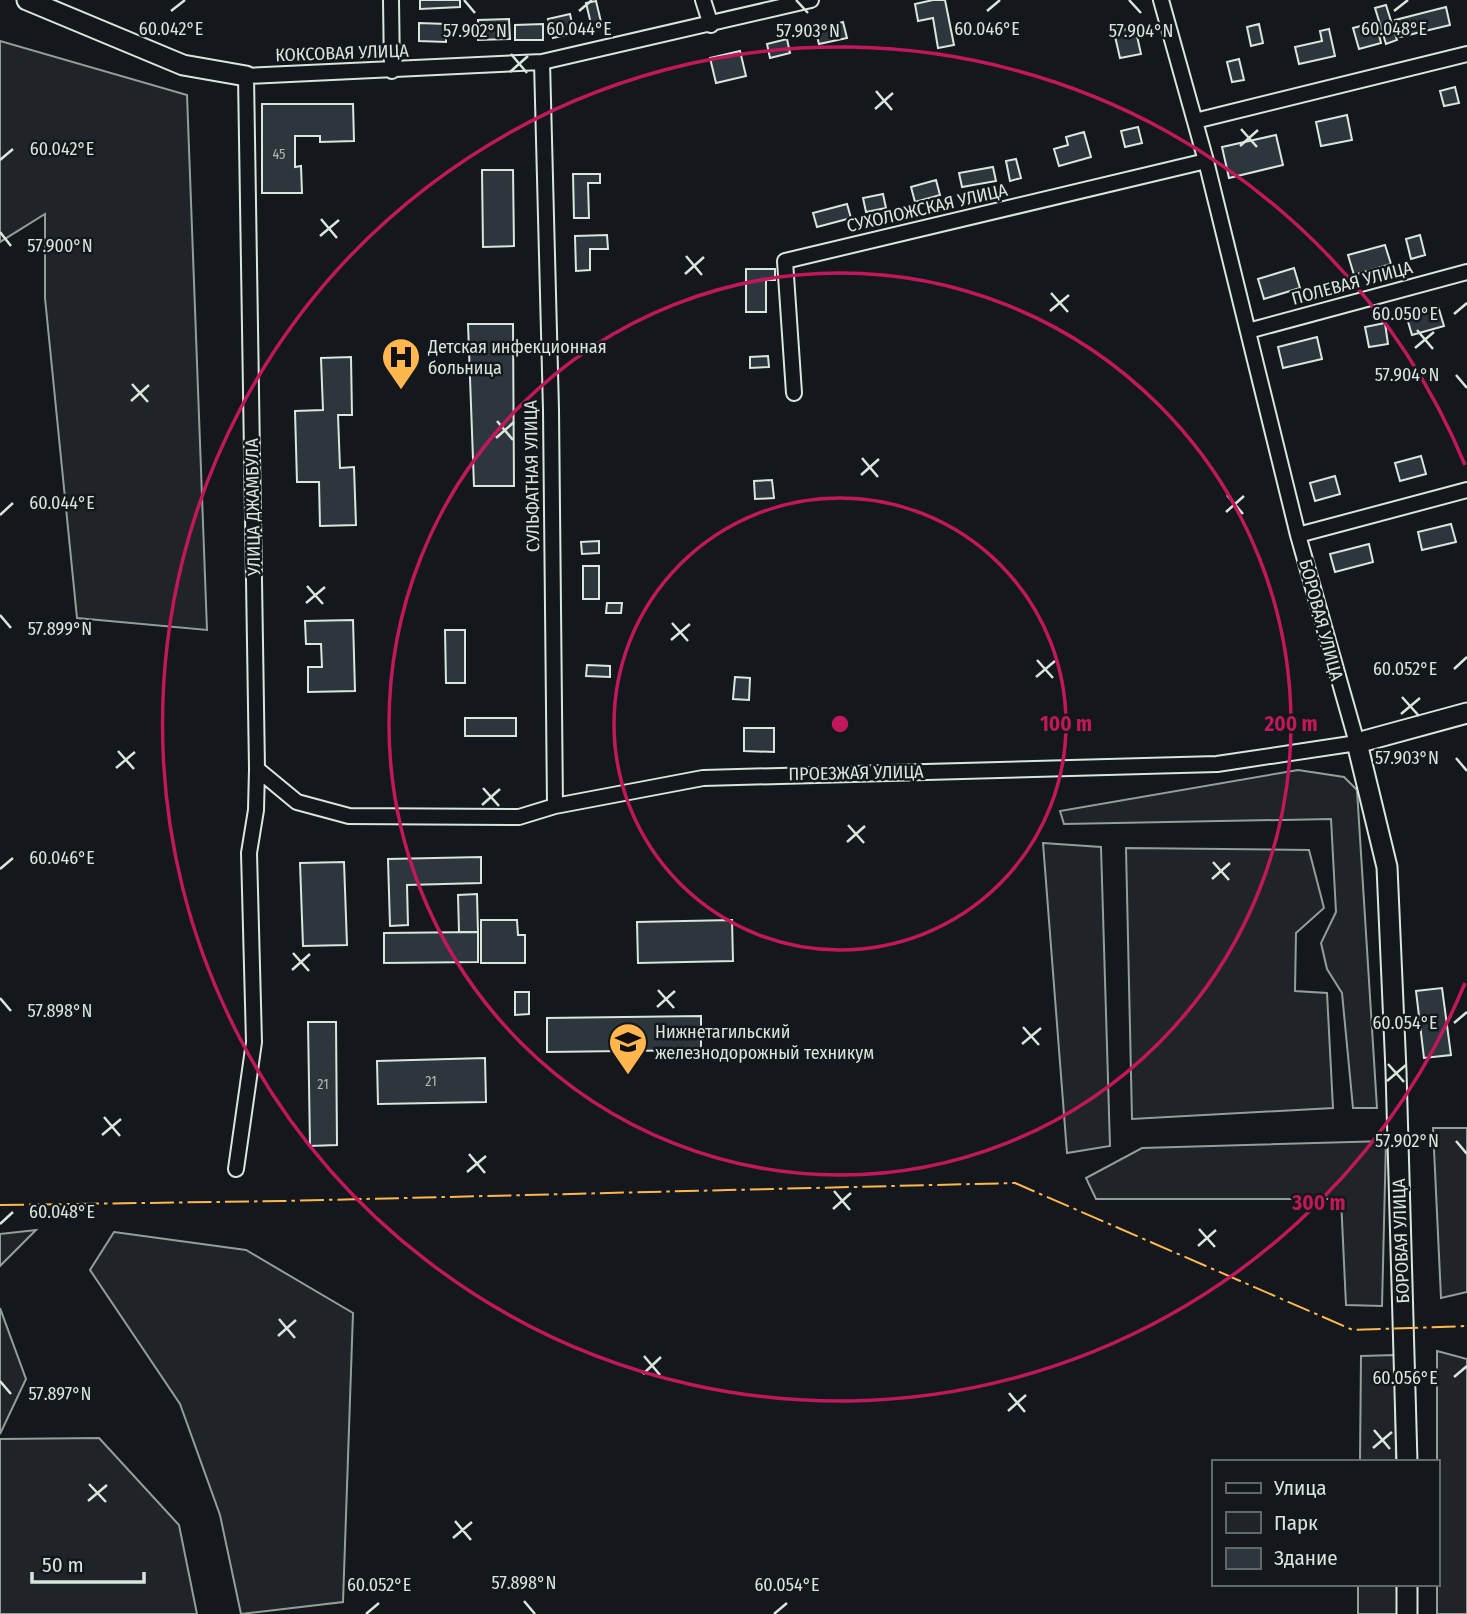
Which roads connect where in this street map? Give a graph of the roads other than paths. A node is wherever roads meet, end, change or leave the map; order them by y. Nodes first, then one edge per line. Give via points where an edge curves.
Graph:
1 (27, 0) edge
2 (391, 0) edge
3 (703, 0) edge
4 (811, 0) edge
5 (1161, 0) edge
6 (711, 25) junction
7 (1467, 54) edge
8 (542, 62) junction
9 (392, 71) junction
10 (246, 76) junction
11 (1195, 121) junction
12 (1206, 161) junction
13 (1467, 272) edge
14 (1248, 331) junction
15 (794, 393) dead end
16 (1467, 490) edge
17 (1298, 535) junction
18 (1467, 713) edge
19 (1357, 743) junction
20 (257, 769) junction
21 (555, 806) junction
22 (236, 1169) dead end
23 (1408, 1460) edge
24 (1407, 1586) edge
25 (1406, 1614) edge

1 - 10 street via 183,65
2 - 9 street
3 - 6 street
4 - 6 street, КОКСОВАЯ УЛИЦА
5 - 11 street, БОРОВАЯ УЛИЦА
6 - 8 street, КОКСОВАЯ УЛИЦА
7 - 11 street
8 - 9 street, КОКСОВАЯ УЛИЦА
8 - 21 street, СУЛЬФАТНАЯ УЛИЦА
9 - 10 street, КОКСОВАЯ УЛИЦА
10 - 20 street, УЛИЦА ДЖАМБУЛА
11 - 12 street, БОРОВАЯ УЛИЦА
12 - 14 street, БОРОВАЯ УЛИЦА
12 - 15 street, СУХОЛОЖСКАЯ УЛИЦА via 785,261
13 - 14 street, ПОЛЕВАЯ УЛИЦА
14 - 17 street, БОРОВАЯ УЛИЦА
16 - 17 street
17 - 19 street, БОРОВАЯ УЛИЦА
18 - 19 street, ПРОЕЗЖАЯ УЛИЦА
19 - 21 street, ПРОЕЗЖАЯ УЛИЦА via 1217,764 702,778
19 - 23 street, БОРОВАЯ УЛИЦА via 1387,867
20 - 21 street, ПРОЕЗЖАЯ УЛИЦА via 298,802 349,816 519,817
20 - 22 street, УЛИЦА ДЖАМБУЛА via 249,853 254,1042
24 - 25 street

